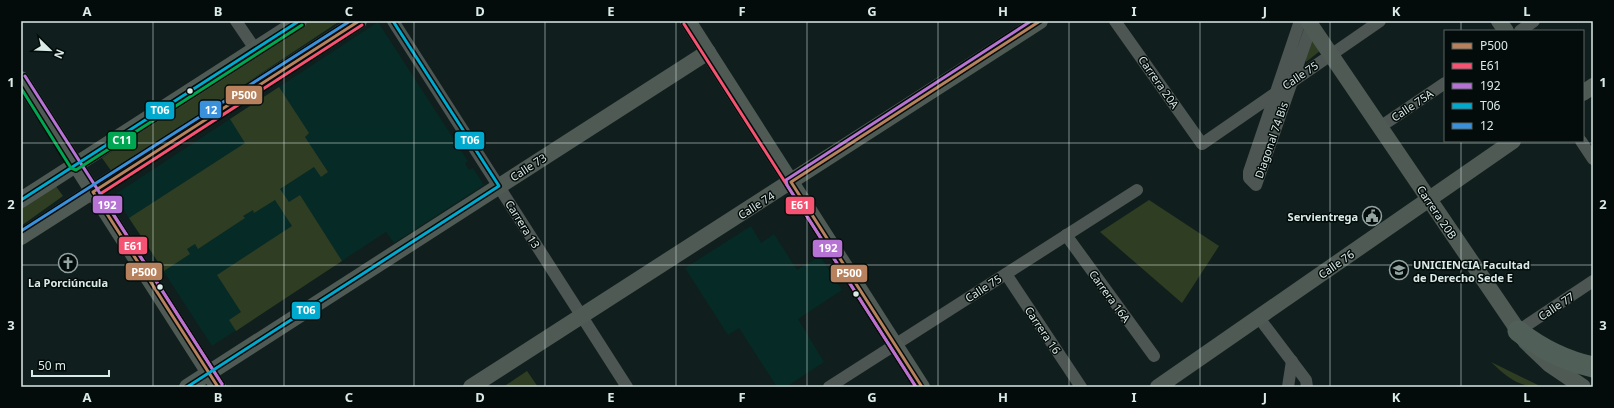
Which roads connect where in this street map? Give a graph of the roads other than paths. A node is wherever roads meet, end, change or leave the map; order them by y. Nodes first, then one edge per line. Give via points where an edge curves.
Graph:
1 (236, 21) edge
2 (299, 21) edge
3 (358, 21) edge
4 (393, 21) edge
5 (688, 21) edge
6 (1040, 21) edge
7 (1115, 21) edge
8 (1380, 21) edge
9 (1499, 21) edge
10 (1534, 21) edge
11 (1308, 22) edge
12 (1505, 30) edge
13 (1521, 30) edge
14 (255, 49) junction
15 (708, 52) junction
16 (1330, 54) junction
17 (21, 79) edge
18 (1292, 80) junction
19 (1444, 84) edge
20 (1593, 86) edge
21 (1276, 91) junction
22 (1584, 92) edge
23 (1380, 127) junction
24 (1512, 142) edge
25 (1582, 142) edge
26 (1202, 144) joint
27 (1593, 159) edge
28 (75, 165) junction
29 (791, 182) junction
30 (499, 186) junction
31 (1137, 190) dead end
32 (93, 192) junction
33 (21, 200) edge
34 (1429, 200) junction
35 (1066, 235) junction
36 (21, 237) edge
37 (1006, 274) junction
38 (1593, 281) edge
39 (581, 316) junction
40 (1259, 318) junction
41 (1518, 331) junction
42 (895, 345) junction
43 (1154, 356) dead end
44 (1292, 361) junction
45 (1593, 367) edge
46 (209, 374) junction
47 (1168, 384) edge
48 (187, 387) edge
49 (218, 387) edge
50 (471, 387) edge
51 (627, 387) edge
52 (829, 387) edge
53 (922, 387) edge
54 (1081, 387) edge
55 (1288, 387) edge
56 (1307, 387) edge
57 (1583, 387) edge

1 - 14 street
2 - 14 main road
3 - 32 main road
4 - 30 street, Carrera 13
5 - 15 main road
6 - 29 main road, Calle 74
7 - 26 street, Carrera 20A
8 - 16 street, Calle 75
9 - 12 main road
10 - 13 street
11 - 16 main road, Carrera 20B
11 - 18 street, Diagonal 74 Bis
11 - 21 street, Diagonal 74 Bis
14 - 28 main road
15 - 29 main road
15 - 30 main road, Calle 73
16 - 18 street, Calle 75
16 - 23 main road, Carrera 20B
17 - 28 main road
18 - 21 street, Calle 75
18 - 21 street, Diagonal 74 Bis via 1256,185 1249,178 1248,172
19 - 23 street, Calle 75A
20 - 22 main road
21 - 26 street, Calle 75
23 - 34 main road, Carrera 20B
24 - 34 main road, Calle 76
25 - 27 street
28 - 32 main road
28 - 33 main road
29 - 39 main road, Calle 74
29 - 42 main road
30 - 39 street, Carrera 13
30 - 46 main road, Calle 73
31 - 35 street, Calle 75
32 - 36 main road
32 - 46 main road
34 - 40 main road, Calle 76
34 - 41 main road, Carrera 20B
35 - 37 street, Calle 75
35 - 43 street, Carrera 16A
37 - 42 street, Calle 75
37 - 54 street, Carrera 16
38 - 41 street, Calle 77
39 - 50 main road, Calle 74
39 - 51 street, Carrera 13
40 - 44 street
40 - 47 main road, Calle 76
41 - 45 highway via 1534,344 1553,354
41 - 57 main road, Carrera 20B via 1542,359
42 - 52 street, Calle 75
42 - 53 main road
44 - 55 street
44 - 56 street via 1306,380
46 - 48 main road, Calle 73
46 - 49 main road

